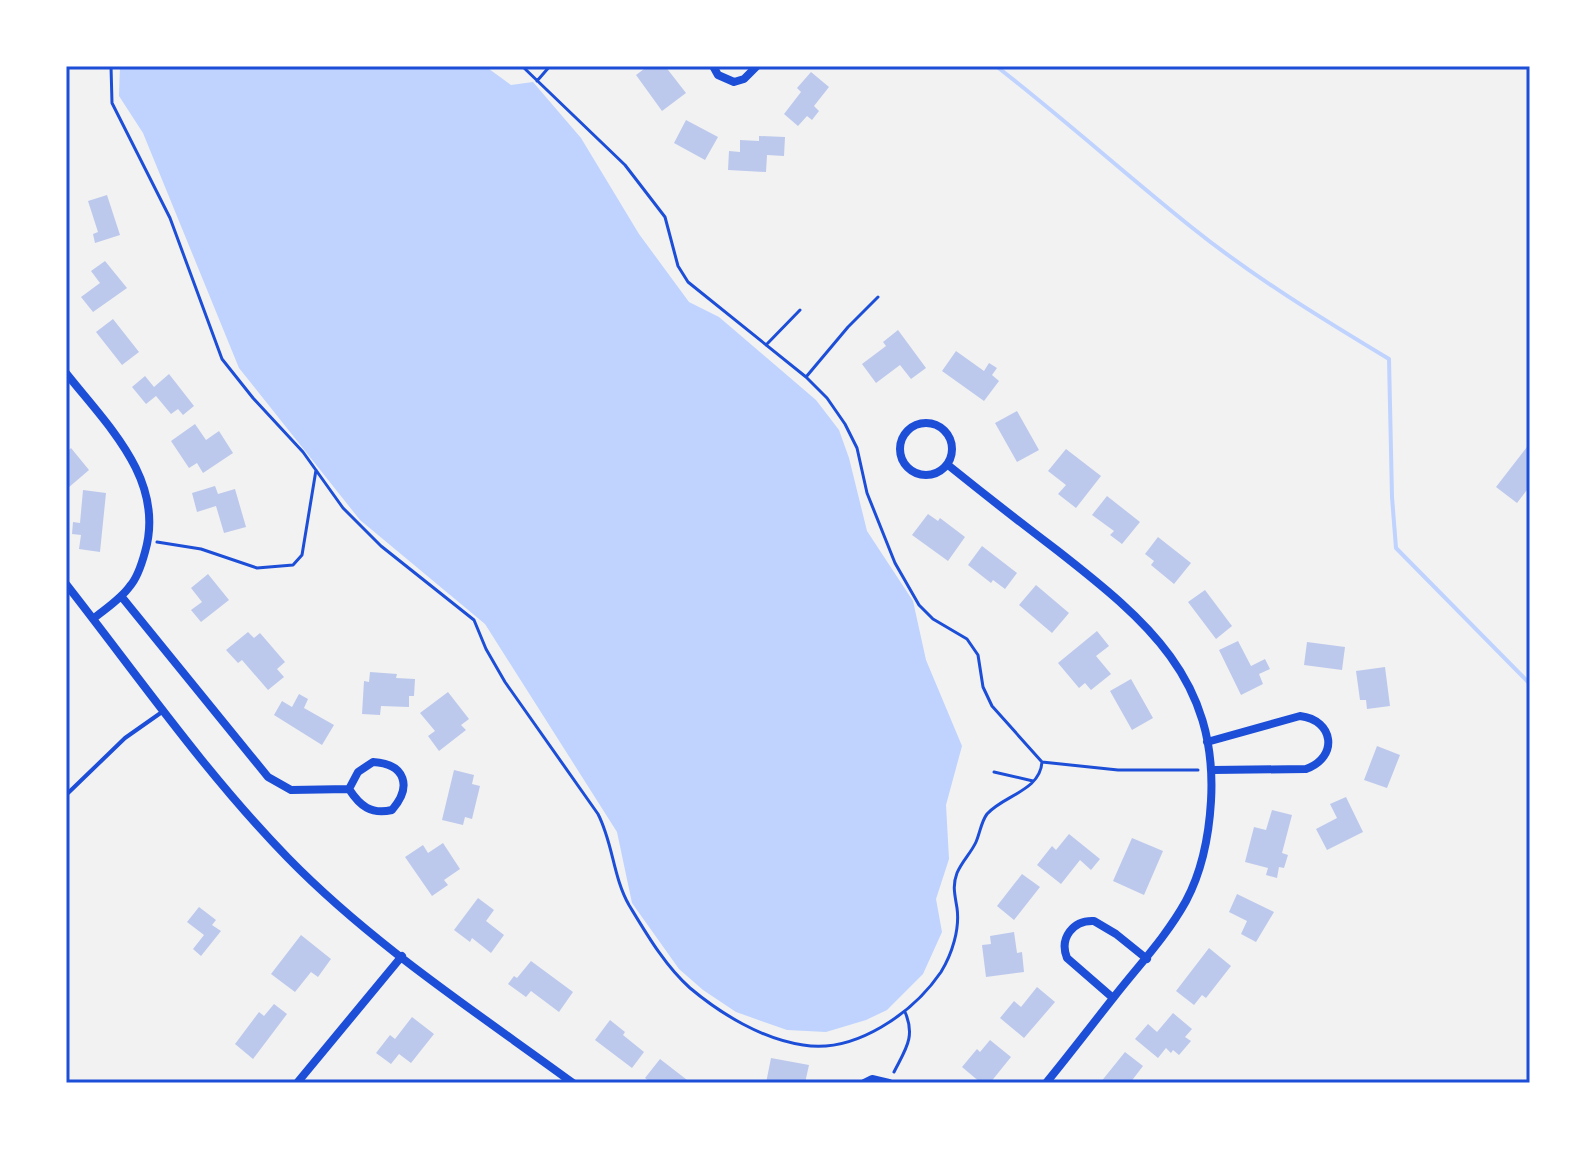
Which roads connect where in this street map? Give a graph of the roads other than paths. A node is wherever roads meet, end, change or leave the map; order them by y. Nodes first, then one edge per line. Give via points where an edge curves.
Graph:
1 (713, 66) edge
2 (757, 66) edge
3 (66, 373) edge
4 (948, 465) junction
5 (66, 584) edge
6 (121, 596) junction
7 (93, 619) junction
8 (165, 711) junction
9 (1207, 742) junction
10 (1213, 770) junction
11 (349, 789) junction
12 (66, 795) edge
13 (402, 956) junction
14 (1147, 959) junction
15 (1113, 998) junction
16 (297, 1083) edge
17 (573, 1083) edge
18 (864, 1083) edge
19 (889, 1083) edge
20 (1046, 1083) edge

1 - 2 street via 718,75 734,82
3 - 6 street via 125,449 147,494 148,541 137,574
4 - 4 street via 949,437 936,425 919,423 903,436 899,458 912,471 935,473
4 - 9 street via 1150,629 1187,682
5 - 7 street
6 - 7 street
6 - 11 street via 268,777 291,790
7 - 8 street
8 - 12 lane via 125,738
8 - 13 street via 288,859
9 - 10 street
9 - 10 street via 1300,716 1322,727 1328,743 1325,758 1306,769
10 - 14 street via 1208,831 1195,881
11 - 11 street via 370,811 392,810 404,794 401,775 385,763 373,762 358,772
13 - 16 street
13 - 17 street
14 - 15 street
14 - 15 street via 1094,921 1070,931 1065,939 1067,958
15 - 20 street
18 - 19 street

